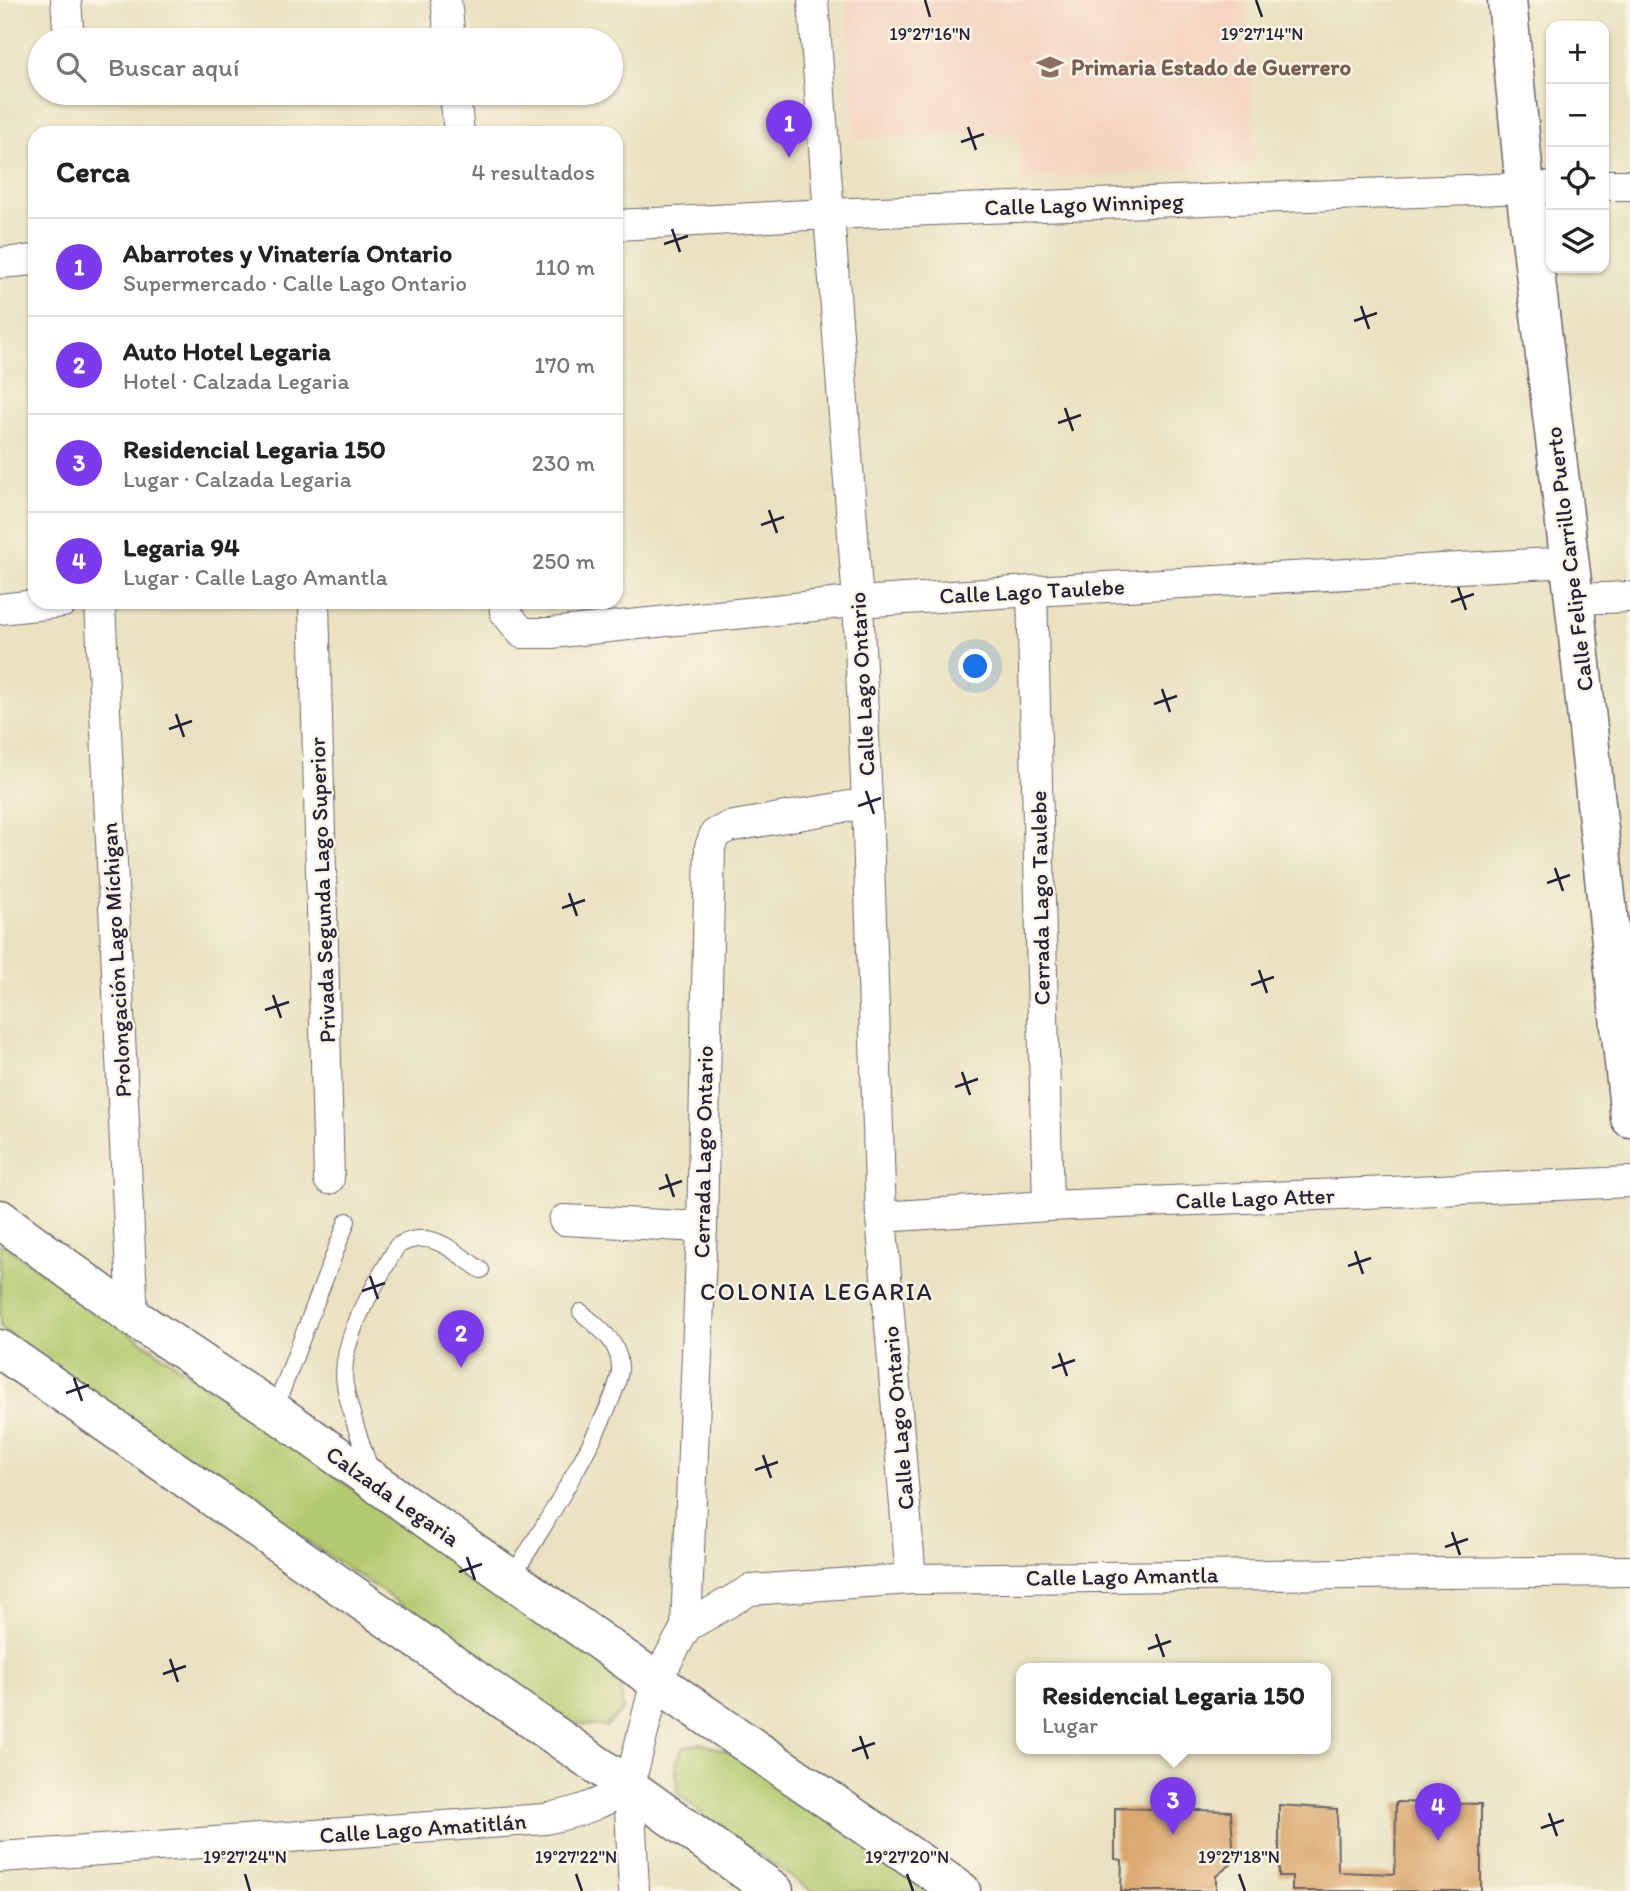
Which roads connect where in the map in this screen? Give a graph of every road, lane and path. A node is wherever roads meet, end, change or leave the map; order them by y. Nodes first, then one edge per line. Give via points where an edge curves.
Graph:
1 (446, 0) edge
2 (813, 0) edge
3 (1507, 0) edge
4 (449, 28) edge
5 (456, 105) edge
6 (458, 126) edge
7 (1630, 185) edge
8 (1609, 186) edge
9 (1538, 187) edge
10 (828, 214) junction
11 (623, 225) edge
12 (28, 261) edge
13 (0, 263) edge
14 (1572, 581) junction
15 (1032, 590) junction
16 (1630, 597) edge
17 (858, 602) junction
18 (28, 606) edge
19 (0, 609) edge
20 (100, 609) edge
21 (314, 609) edge
22 (505, 609) edge
23 (867, 803) junction
24 (1630, 1118) edge
25 (329, 1179) dead end
26 (1630, 1182) edge
27 (1048, 1206) junction
28 (881, 1217) junction
29 (0, 1219) edge
30 (347, 1220) dead end
31 (564, 1220) dead end
32 (702, 1227) junction
33 (481, 1270) dead end
34 (580, 1312) dead end
35 (133, 1317) junction
36 (0, 1349) edge
37 (274, 1411) junction
38 (375, 1483) junction
39 (1630, 1571) edge
40 (911, 1578) junction
41 (510, 1579) junction
42 (686, 1627) junction
43 (656, 1681) junction
44 (629, 1787) junction
45 (0, 1857) edge
46 (634, 1891) edge
47 (774, 1891) edge
48 (961, 1891) edge

1 - 4 street
2 - 10 street, Calle Lago Ontario
3 - 9 main road, Calle Felipe Carrillo Puerto
5 - 6 street
7 - 8 street
9 - 10 street, Calle Lago Winnipeg
9 - 14 main road, Calle Felipe Carrillo Puerto
10 - 11 street, Calle Lago Winnipeg
10 - 17 street, Calle Lago Ontario
12 - 13 street
14 - 15 street, Calle Lago Taulebe
14 - 16 street, Calle Lago Taulebe
14 - 24 main road, Calle Felipe Carrillo Puerto
15 - 17 street, Calle Lago Taulebe
15 - 27 street, Cerrada Lago Taulebe
17 - 22 street, Calle Lago Taulebe via 551,633 522,633
17 - 23 street, Calle Lago Ontario
18 - 19 street
20 - 35 street, Prolongación Lago Míchigan
21 - 25 street, Privada Segunda Lago Superior
23 - 28 street, Calle Lago Ontario
23 - 32 street, Cerrada Lago Ontario via 728,827 715,834 710,847
26 - 27 street, Calle Lago Atter
27 - 28 street, Calle Lago Atter
28 - 40 street, Calle Lago Ontario
29 - 35 main road, Calzada Legaria
30 - 37 lane
31 - 32 street
32 - 42 street, Cerrada Lago Ontario
33 - 38 lane via 435,1240 409,1239 397,1246 350,1335 345,1383
34 - 41 lane via 615,1343 621,1368 613,1398 536,1541
35 - 37 main road, Calzada Legaria
36 - 44 main road
37 - 38 main road, Calzada Legaria
38 - 41 main road, Calzada Legaria
39 - 40 street, Calle Lago Amantla
40 - 42 street, Calle Lago Amantla via 750,1590
41 - 43 main road, Calzada Legaria
42 - 43 street
43 - 44 street
43 - 48 main road, Calzada Legaria
44 - 45 street, Calle Lago Amatitlán via 600,1804 545,1819
44 - 46 street
44 - 47 main road

